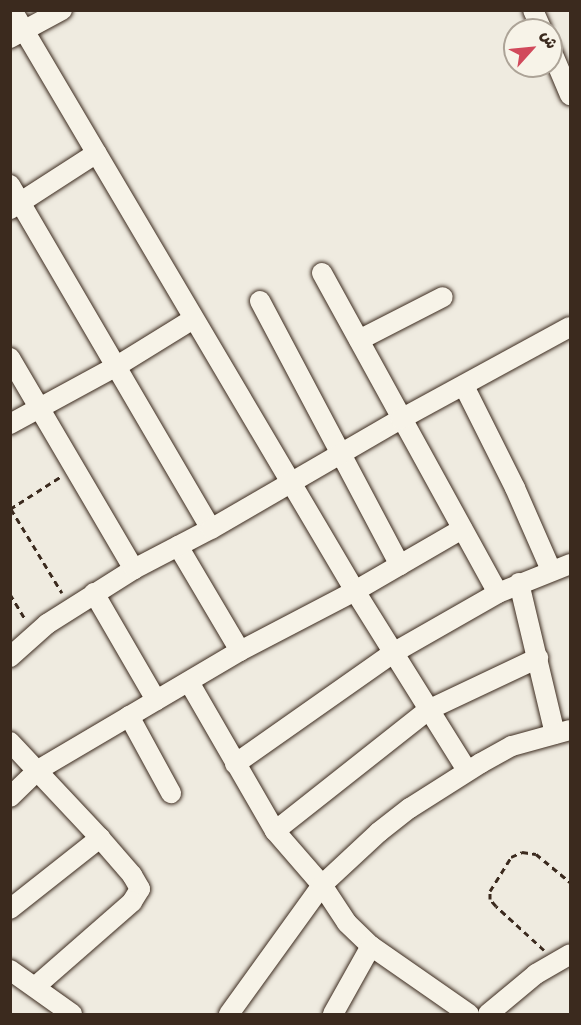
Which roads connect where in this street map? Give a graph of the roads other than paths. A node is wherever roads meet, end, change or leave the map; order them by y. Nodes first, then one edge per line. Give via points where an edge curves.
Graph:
1 (12, 10) edge
2 (62, 10) edge
3 (18, 34) edge
4 (97, 153) junction
5 (10, 185) edge
6 (15, 206) edge
7 (322, 273) dead end
8 (443, 297) dead end
9 (260, 301) dead end
10 (194, 319) junction
11 (570, 327) edge
12 (358, 340) junction
13 (10, 358) edge
14 (117, 366) junction
15 (464, 386) junction
16 (39, 407) junction
17 (401, 419) junction
18 (10, 424) edge
19 (341, 453) junction
20 (292, 481) junction
21 (211, 529) junction
22 (462, 529) junction
23 (178, 546) junction
24 (570, 564) edge
25 (400, 565) junction
26 (134, 569) junction
27 (551, 570) junction
28 (519, 584) junction
29 (355, 591) junction
30 (94, 593) junction
31 (498, 593) junction
32 (240, 651) junction
33 (393, 653) junction
34 (10, 657) edge
35 (538, 658) junction
36 (189, 682) junction
37 (156, 700) junction
38 (428, 710) junction
39 (129, 716) junction
40 (563, 732) edge
41 (10, 742) edge
42 (235, 764) junction
43 (38, 770) junction
44 (467, 770) junction
45 (171, 793) dead end
46 (10, 797) edge
47 (275, 831) junction
48 (100, 838) junction
49 (322, 885) junction
50 (10, 909) edge
51 (371, 946) junction
52 (564, 958) edge
53 (10, 970) edge
54 (35, 987) junction
55 (64, 1012) edge
56 (229, 1014) edge
57 (333, 1014) edge
58 (469, 1014) edge
59 (488, 1014) edge

1 - 3 street
2 - 3 street
3 - 4 street
4 - 6 street
4 - 10 street
5 - 6 street
6 - 14 street
7 - 12 street
8 - 12 street
9 - 19 street
10 - 14 street
10 - 20 street
11 - 15 street
12 - 17 street
13 - 16 street
14 - 16 street
14 - 21 street
15 - 17 street
15 - 27 street
16 - 18 street
16 - 26 street
17 - 19 street
17 - 22 street
19 - 20 street
19 - 25 street
20 - 21 street
20 - 29 street
21 - 23 street
22 - 25 street
22 - 31 street
23 - 26 street
23 - 32 street
24 - 27 street
25 - 29 street
26 - 30 street
27 - 28 street
28 - 31 street
28 - 35 street
29 - 32 street
29 - 33 street
30 - 34 street via 33,634
30 - 37 street
31 - 33 street
32 - 36 street
33 - 38 street
33 - 42 street
35 - 38 street
35 - 40 street
36 - 37 street
36 - 42 street
37 - 39 street
38 - 44 street
38 - 47 street
39 - 43 street
39 - 45 street
40 - 44 street via 512,746
41 - 43 street
42 - 47 street
43 - 46 street
43 - 48 street
44 - 49 street via 379,832
47 - 49 street
48 - 50 street
48 - 54 street via 139,884 138,894
49 - 51 street via 347,923
49 - 56 street
51 - 57 street
51 - 58 street
52 - 59 street via 517,987
53 - 54 street
54 - 55 street

